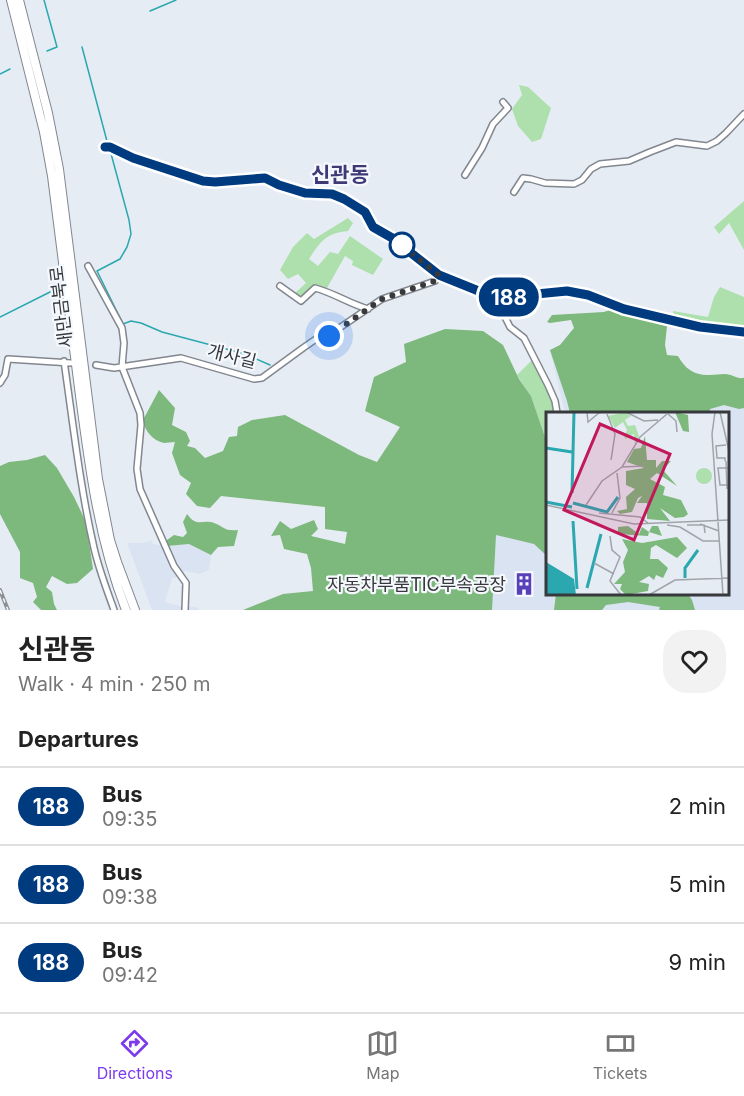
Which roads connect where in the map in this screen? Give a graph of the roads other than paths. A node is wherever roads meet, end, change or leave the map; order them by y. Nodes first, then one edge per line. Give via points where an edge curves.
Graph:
1 (11, 0) edge
2 (19, 0) edge
3 (503, 102) dead end
4 (744, 114) edge
5 (107, 147) dead end
6 (465, 175) dead end
7 (514, 192) dead end
8 (88, 266) dead end
9 (439, 275) junction
10 (280, 286) dead end
11 (496, 298) junction
12 (368, 309) junction
13 (744, 332) edge
14 (64, 361) junction
15 (71, 363) dead end
16 (96, 365) dead end
17 (122, 367) junction
18 (0, 382) edge
19 (556, 412) edge
20 (114, 610) edge
21 (126, 610) edge
22 (135, 610) edge
23 (185, 610) edge

1 - 21 highway, 새만금북로 via 52,176 91,479 104,541
2 - 22 highway, 새만금북로 via 59,169 98,479 110,540
3 - 6 street via 508,108 492,124
4 - 7 street via 707,146 676,142 629,161 600,164 574,184 523,178
5 - 9 street via 203,181 265,178 305,193 332,194 365,212 373,227 401,243
8 - 17 street via 122,328
9 - 11 street
9 - 12 street, 개사길 via 435,281 382,299
10 - 12 street via 302,301 315,288
11 - 13 street via 567,291 700,327
11 - 19 street via 510,327 524,338 534,356
12 - 17 street, 개사길 via 329,336 316,339 262,378 181,358
14 - 15 street
14 - 18 street via 8,358
14 - 20 street via 94,548
16 - 17 street, 개사길
17 - 23 street via 140,413 140,489 174,566 186,583

